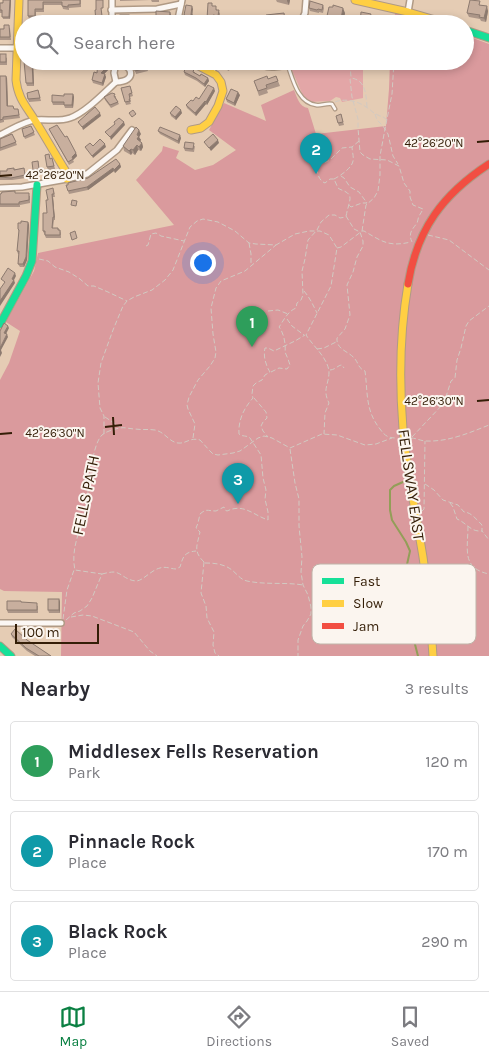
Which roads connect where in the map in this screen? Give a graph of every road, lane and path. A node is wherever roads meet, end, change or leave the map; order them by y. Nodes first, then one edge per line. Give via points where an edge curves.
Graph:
1 (19, 0) edge
2 (112, 0) edge
3 (306, 0) edge
4 (355, 0) edge
5 (410, 0) edge
6 (181, 2) edge
7 (112, 10) junction
8 (408, 12) junction
9 (18, 15) edge
10 (112, 15) edge
11 (179, 15) edge
12 (303, 15) edge
13 (418, 15) edge
14 (474, 33) edge
15 (489, 38) edge
16 (0, 48) edge
17 (15, 48) edge
18 (17, 70) edge
19 (115, 70) edge
20 (129, 70) edge
21 (207, 70) edge
22 (289, 70) edge
23 (350, 70) edge
24 (393, 70) edge
25 (211, 72) joint
26 (351, 78) junction
27 (116, 82) junction
28 (353, 102) junction
29 (332, 104) junction
30 (367, 107) junction
31 (335, 109) dead end
32 (375, 114) junction
33 (35, 120) junction
34 (387, 120) junction
35 (385, 129) junction
36 (132, 130) edge
37 (191, 130) dead end
38 (0, 134) edge
39 (359, 140) junction
40 (352, 147) junction
41 (380, 160) junction
42 (489, 164) edge
43 (399, 166) junction
44 (341, 176) junction
45 (67, 179) junction
46 (334, 179) junction
47 (37, 185) junction
48 (0, 188) edge
49 (366, 203) junction
50 (349, 205) junction
51 (346, 216) junction
52 (317, 230) junction
53 (361, 232) junction
54 (423, 234) junction
55 (184, 241) junction
56 (415, 242) junction
57 (249, 243) junction
58 (276, 245) junction
59 (146, 246) dead end
60 (337, 248) junction
61 (33, 256) junction
62 (250, 266) junction
63 (489, 270) edge
64 (304, 292) junction
65 (127, 301) junction
66 (489, 306) edge
67 (268, 311) dead end
68 (318, 313) junction
69 (288, 314) junction
70 (286, 318) junction
71 (0, 324) edge
72 (305, 335) junction
73 (336, 342) junction
74 (285, 345) junction
75 (317, 349) junction
76 (344, 368) dead end
77 (329, 370) junction
78 (270, 372) junction
79 (254, 397) junction
80 (104, 416) junction
81 (489, 425) edge
82 (122, 428) junction
83 (104, 434) junction
84 (324, 434) junction
85 (268, 437) junction
86 (193, 439) junction
87 (425, 441) junction
88 (253, 442) junction
89 (290, 448) junction
90 (425, 484) junction
91 (449, 502) junction
92 (422, 511) dead end
93 (468, 526) junction
94 (482, 531) junction
95 (489, 540) edge
96 (197, 551) junction
97 (204, 562) junction
98 (423, 564) edge
99 (471, 564) edge
100 (74, 570) junction
101 (476, 570) edge
102 (102, 574) junction
103 (489, 574) edge
104 (302, 585) junction
105 (71, 617) junction
106 (0, 623) edge
107 (61, 623) junction
108 (0, 646) edge
109 (11, 656) edge
110 (157, 656) edge
111 (219, 656) edge
112 (298, 656) edge

1 - 9 street
2 - 7 street
3 - 12 street
4 - 8 street
5 - 8 street
6 - 7 street via 157,9
6 - 11 street
7 - 10 street
8 - 13 street
14 - 15 street
16 - 17 street
18 - 33 street via 17,88
19 - 27 street
20 - 27 street via 128,80
21 - 25 street
22 - 29 lane via 295,87 306,101 315,105
23 - 26 path
24 - 34 path
25 - 37 street via 219,79 223,95 209,122
26 - 28 path
26 - 30 path via 359,80 366,92
27 - 33 street via 74,116
28 - 29 path via 342,100
28 - 30 path
28 - 39 path
29 - 31 lane
30 - 32 path
32 - 34 path
32 - 35 path
33 - 38 street
33 - 45 street via 65,170
34 - 35 path
35 - 41 path
35 - 43 path via 392,156
36 - 45 street via 117,150 92,171
39 - 40 path
39 - 41 path via 363,156
40 - 44 path via 352,164
40 - 46 path via 342,148 318,166 317,173 322,182
41 - 43 path
41 - 49 path via 378,190
42 - 54 street, FELLSWAY EAST via 452,192
43 - 56 path via 413,205 424,210 410,236
44 - 46 path
44 - 49 path
45 - 47 street
46 - 50 path via 338,188 349,196
47 - 48 street
47 - 61 street
49 - 50 path
49 - 53 path
50 - 51 path
51 - 52 path via 329,215
51 - 53 path via 354,229
52 - 58 path via 295,234
52 - 60 path via 329,235
52 - 64 path via 308,241 302,271
53 - 56 path via 394,244
53 - 60 path
53 - 73 path via 363,246 348,285 350,315
54 - 56 street, FELLSWAY EAST
54 - 63 path via 449,240
55 - 57 path via 190,227 203,219 222,224
55 - 59 path via 156,232 151,234
55 - 65 path via 173,270 165,280
56 - 98 street, FELLSWAY EAST via 404,310 401,368 406,455
57 - 58 path
57 - 62 path
58 - 62 path
60 - 68 path via 331,286
61 - 65 path via 80,278 88,286
61 - 71 street
62 - 86 path via 221,281 216,288 211,308 215,358 198,380 187,405 195,424
64 - 68 path
64 - 69 path via 296,308
65 - 80 path via 101,363 98,383 100,408
66 - 87 path via 466,326 455,378 444,403 412,438
67 - 69 path
68 - 72 path
69 - 70 path
70 - 72 path
70 - 74 path via 279,327
72 - 74 path
72 - 75 path
73 - 75 path
73 - 84 path via 365,371 370,414 382,433 392,438 365,445
74 - 78 path via 289,368
74 - 78 path via 274,351 265,348
75 - 77 path
76 - 77 path via 341,365
77 - 84 path via 325,394 329,403
78 - 79 path via 253,386
79 - 85 path via 266,412 267,418 261,426
79 - 88 path via 243,412 239,431 240,435 249,437
80 - 82 path
80 - 83 path
81 - 87 path via 460,436
82 - 83 path, FELLS PATH
82 - 86 path, FELLS PATH via 158,431 178,443
83 - 100 path, FELLS PATH via 94,452 86,508 74,549
84 - 89 path
85 - 88 path
85 - 89 path
86 - 88 path via 200,440 213,454 240,451
87 - 90 path
88 - 96 path via 261,455 268,520 240,508 205,510 200,514 196,528 200,532
89 - 104 path via 299,499
90 - 91 path
90 - 92 path
91 - 93 path via 456,519
91 - 94 path via 478,520
93 - 94 path via 473,531
93 - 99 path via 467,546
94 - 95 path
96 - 97 path
96 - 102 path via 186,555 180,567 163,567 139,581 128,580 112,572
97 - 104 path via 223,565 249,582
97 - 111 path via 201,593 214,632 215,653
100 - 102 path
100 - 107 path, FELLS PATH
101 - 103 path
102 - 105 path via 87,606
104 - 112 path via 308,595 311,614 300,632
105 - 107 path
105 - 110 path via 88,615 134,632
106 - 107 street
108 - 109 street

